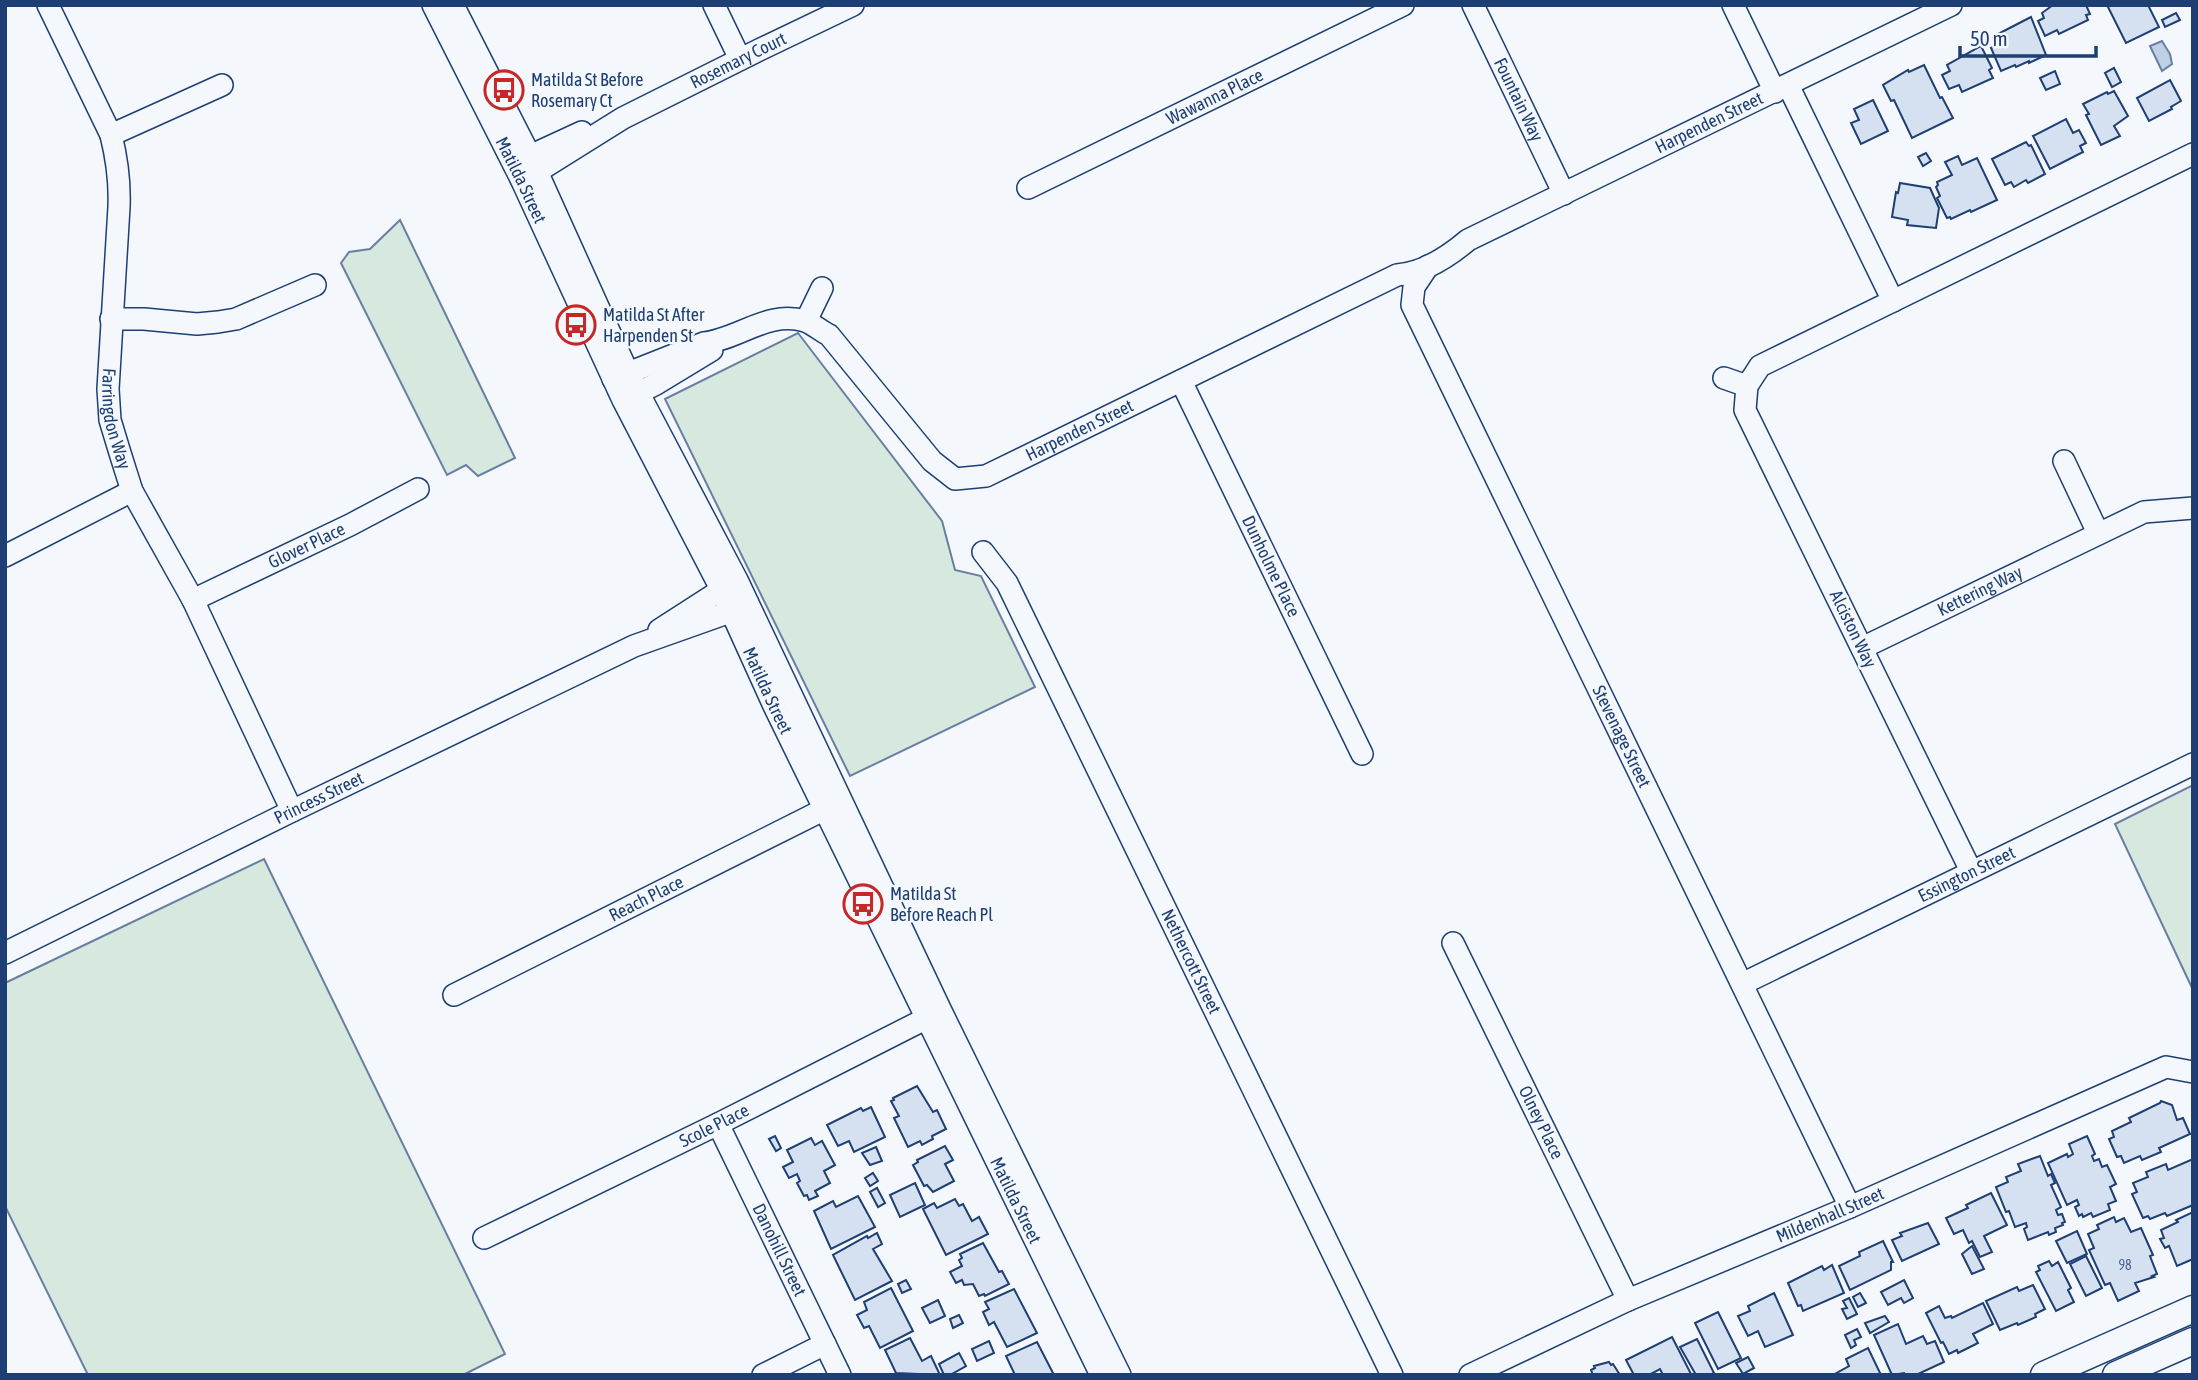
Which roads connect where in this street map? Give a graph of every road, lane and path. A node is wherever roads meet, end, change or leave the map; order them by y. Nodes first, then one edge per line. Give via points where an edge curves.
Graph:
1 (48, 5) edge
2 (433, 5) edge
3 (453, 5) edge
4 (714, 5) edge
5 (853, 5) edge
6 (1403, 5) edge
7 (1473, 5) edge
8 (1733, 5) edge
9 (1951, 5) edge
10 (740, 59) junction
11 (222, 85) dead end
12 (1782, 88) junction
13 (111, 135) junction
14 (2193, 154) edge
15 (526, 168) junction
16 (1028, 188) dead end
17 (1564, 194) junction
18 (1468, 240) junction
19 (1428, 266) junction
20 (1397, 275) junction
21 (315, 285) dead end
22 (822, 288) dead end
23 (1893, 301) junction
24 (111, 320) junction
25 (806, 321) junction
26 (720, 341) junction
27 (621, 376) junction
28 (1724, 379) dead end
29 (1181, 381) junction
30 (1747, 386) junction
31 (631, 397) junction
32 (2064, 461) dead end
33 (418, 489) dead end
34 (132, 491) junction
35 (2193, 508) edge
36 (2098, 533) junction
37 (984, 552) dead end
38 (5, 556) edge
39 (729, 585) junction
40 (193, 600) junction
41 (740, 609) junction
42 (634, 646) junction
43 (1862, 648) junction
44 (1362, 754) dead end
45 (2193, 764) edge
46 (833, 806) junction
47 (292, 811) junction
48 (1971, 871) junction
49 (1453, 943) dead end
50 (5, 953) edge
51 (1742, 984) junction
52 (454, 995) dead end
53 (934, 1015) junction
54 (2193, 1072) edge
55 (718, 1124) junction
56 (1850, 1207) junction
57 (484, 1238) dead end
58 (1628, 1300) junction
59 (2193, 1309) edge
60 (2193, 1341) edge
61 (825, 1344) junction
62 (763, 1375) edge
63 (840, 1375) edge
64 (1101, 1375) edge
65 (1119, 1375) edge
66 (1392, 1375) edge
67 (1469, 1375) edge
68 (2044, 1375) edge
69 (2116, 1375) edge

1 - 13 street, Farringdon Way
2 - 15 street, Matilda Street
3 - 15 street, Matilda Street
4 - 10 street
5 - 10 street, Rosemary Court
6 - 16 street, Wawanna Place
7 - 17 street, Fountain Way
8 - 12 street
9 - 12 street, Harpenden Street
10 - 15 street, Rosemary Court via 623,118 574,135
11 - 13 street
12 - 17 street, Harpenden Street
12 - 23 street
13 - 24 street, Farringdon Way via 120,184
14 - 23 street
15 - 27 street, Matilda Street
17 - 18 street, Harpenden Street
18 - 19 street, Harpenden Street
18 - 20 street, Harpenden Street via 1449,241 1406,263
19 - 20 street, Harpenden Street via 1413,274
19 - 51 street, Stevenage Street via 1414,287 1412,305
20 - 29 street, Harpenden Street
21 - 24 street via 218,323
22 - 25 street
23 - 30 street via 1760,366
24 - 34 street, Farringdon Way via 110,420
25 - 26 street via 783,318 758,323
25 - 29 street, Harpenden Street via 829,335 932,461 955,479 986,476
26 - 27 street
26 - 31 street via 710,353
27 - 31 street, Matilda Street
28 - 30 street
29 - 44 street, Dunholme Place
30 - 43 street, Alciston Way via 1745,410
31 - 39 street, Matilda Street
32 - 36 street
33 - 40 street, Glover Place
34 - 38 street
34 - 40 street, Farringdon Way
35 - 36 street, Kettering Way via 2144,512
36 - 43 street, Kettering Way
37 - 66 street, Nethercott Street via 1007,583
39 - 41 street, Matilda Street
39 - 42 street, Princess Street
40 - 47 street, Farringdon Way
41 - 42 street, Princess Street
41 - 46 street, Matilda Street
42 - 47 street, Princess Street
43 - 48 street, Alciston Way
45 - 48 street, Essington Street
46 - 52 street, Reach Place
46 - 53 street, Matilda Street
47 - 50 street, Princess Street
48 - 51 street, Essington Street
49 - 58 street, Olney Place
51 - 56 street, Stevenage Street
53 - 55 street, Scole Place
53 - 64 street, Matilda Street
53 - 65 street, Matilda Street
54 - 56 street, Mildenhall Street via 2166,1067
55 - 57 street, Scole Place
55 - 61 street, Danohill Street
56 - 58 street, Mildenhall Street
58 - 67 street, Mildenhall Street
59 - 68 main road
60 - 69 main road
61 - 62 street
61 - 63 street, Danohill Street

